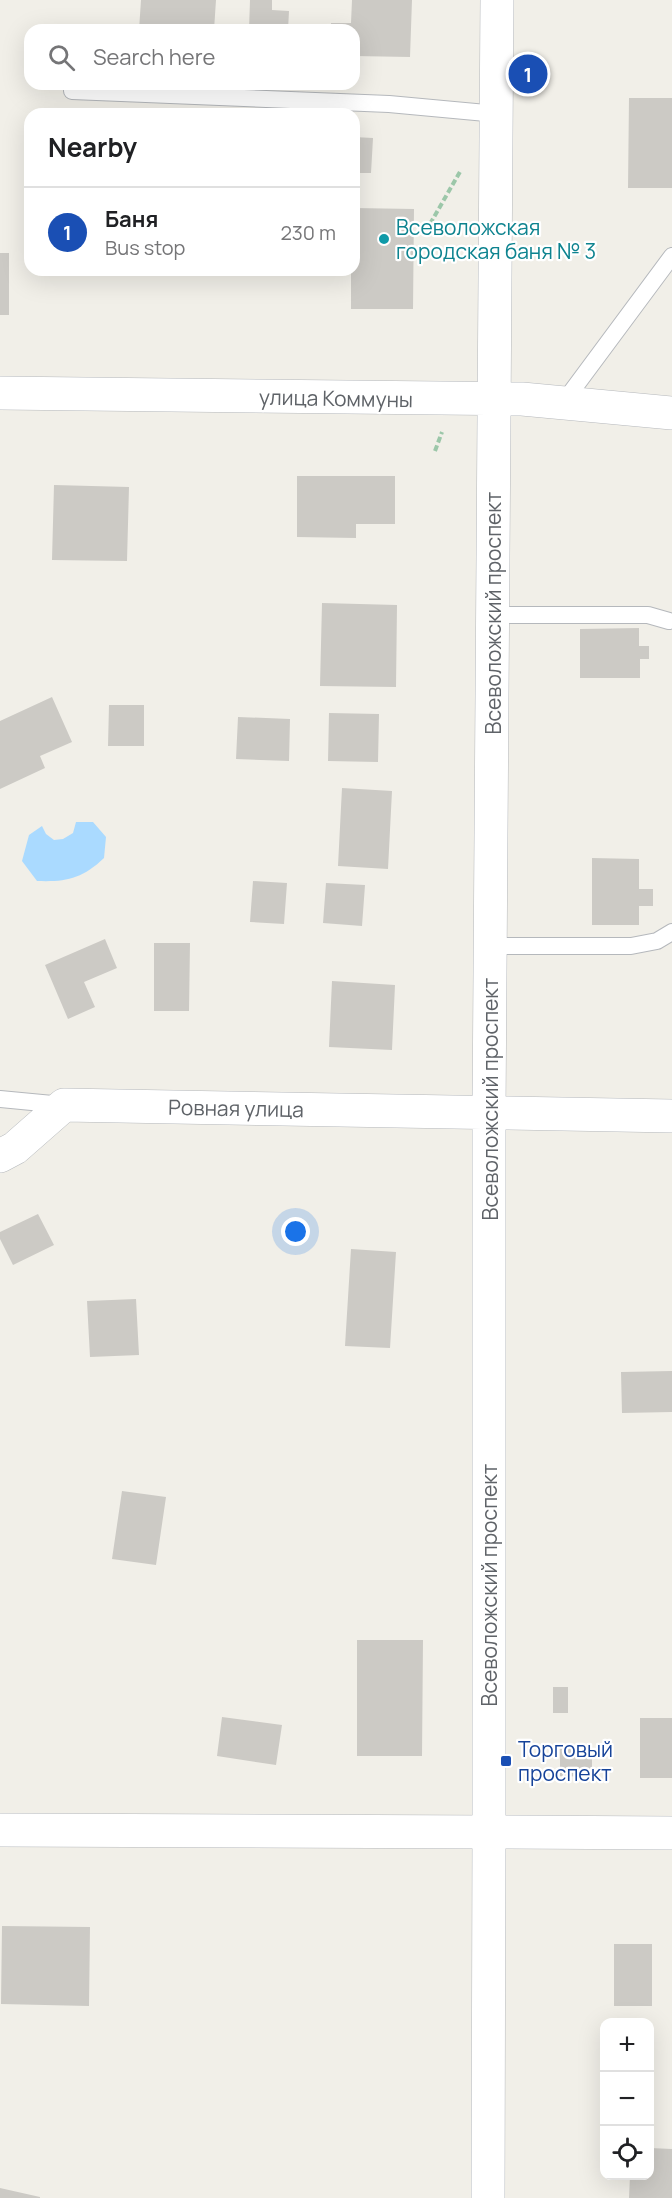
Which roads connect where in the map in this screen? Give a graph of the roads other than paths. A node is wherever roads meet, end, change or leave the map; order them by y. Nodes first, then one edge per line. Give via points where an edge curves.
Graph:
1 (497, 0) edge
2 (72, 91) dead end
3 (497, 114) junction
4 (672, 256) edge
5 (0, 393) edge
6 (495, 399) junction
7 (563, 403) junction
8 (672, 413) edge
9 (493, 615) junction
10 (669, 621) dead end
11 (672, 932) edge
12 (491, 946) junction
13 (0, 1099) edge
14 (64, 1105) junction
15 (489, 1113) junction
16 (672, 1116) edge
17 (0, 1156) edge
18 (0, 1830) edge
19 (489, 1832) junction
20 (672, 1833) edge
21 (488, 2198) edge

1 - 3 street, Всеволожский проспект
2 - 3 lane via 388,104
3 - 6 street, Всеволожский проспект
4 - 7 lane
5 - 6 street, улица Коммуны
6 - 7 street, улица Коммуны
6 - 9 street, Всеволожский проспект
7 - 8 street, улица Коммуны
9 - 10 lane via 648,615
9 - 12 street, Всеволожский проспект
11 - 12 lane via 657,941 631,946
12 - 15 street, Всеволожский проспект
13 - 14 lane
14 - 15 street, Ровная улица
14 - 17 street via 15,1148
15 - 16 street, Ровная улица
15 - 19 street, Всеволожский проспект
18 - 19 street
19 - 20 street
19 - 21 street, Всеволожский проспект

